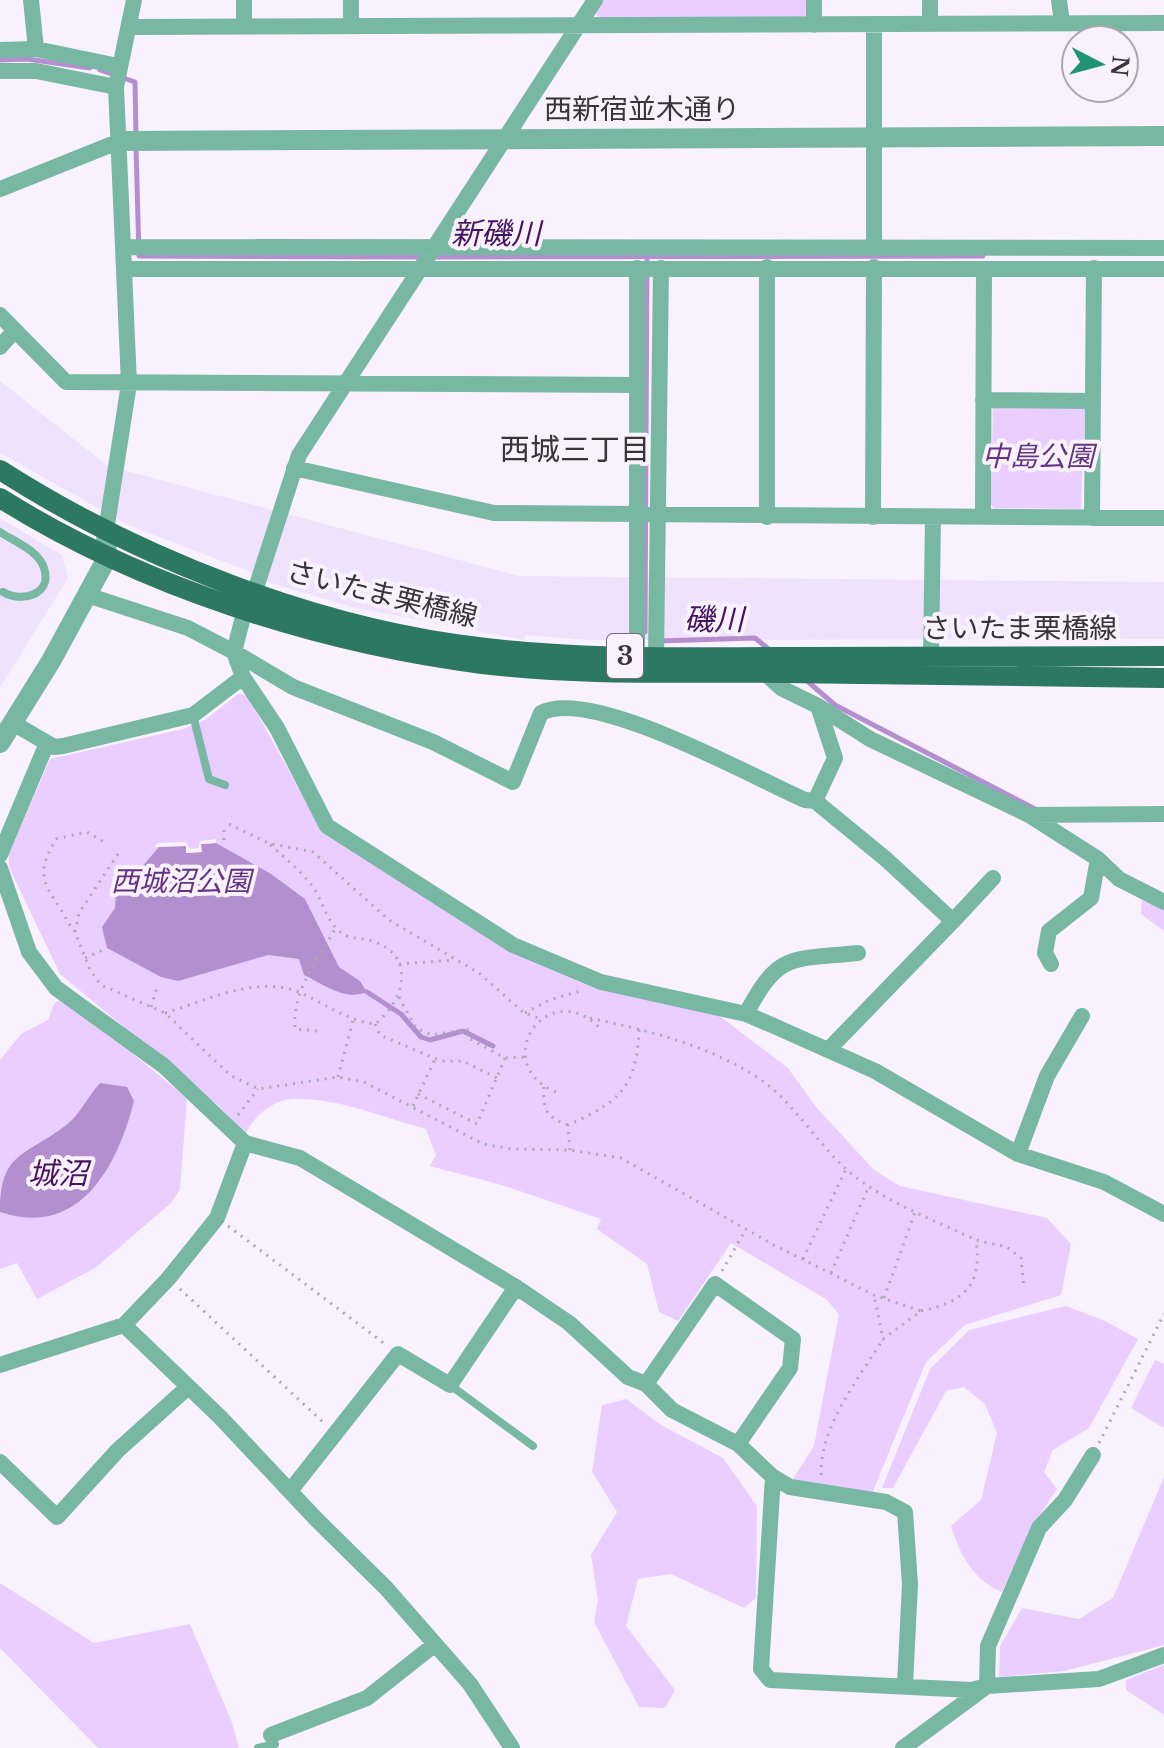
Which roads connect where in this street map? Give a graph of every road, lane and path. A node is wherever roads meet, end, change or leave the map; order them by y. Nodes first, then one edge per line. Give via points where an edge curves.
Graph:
1 (31, 0) edge
2 (134, 0) edge
3 (244, 0) edge
4 (351, 0) edge
5 (595, 0) edge
6 (814, 0) edge
7 (930, 0) edge
8 (1059, 0) edge
9 (1062, 23) junction
10 (1164, 23) edge
11 (874, 24) junction
12 (930, 24) junction
13 (814, 25) junction
14 (244, 26) junction
15 (351, 26) junction
16 (578, 26) junction
17 (131, 27) junction
18 (36, 49) junction
19 (0, 50) edge
20 (118, 66) junction
21 (0, 71) edge
22 (116, 87) junction
23 (1164, 136) edge
24 (508, 137) junction
25 (874, 137) junction
26 (123, 141) junction
27 (0, 189) edge
28 (437, 246) junction
29 (125, 247) junction
30 (874, 247) junction
31 (1164, 248) edge
32 (767, 267) junction
33 (874, 267) junction
34 (637, 268) junction
35 (661, 268) junction
36 (1094, 268) junction
37 (126, 269) junction
38 (420, 269) junction
39 (984, 269) junction
40 (1164, 269) edge
41 (0, 315) edge
42 (15, 330) junction
43 (0, 347) edge
44 (129, 384) junction
45 (345, 384) junction
46 (638, 385) junction
47 (983, 400) junction
48 (1093, 401) junction
49 (294, 468) junction
50 (0, 470) edge
51 (0, 498) edge
52 (638, 517) junction
53 (659, 517) junction
54 (767, 517) junction
55 (873, 517) junction
56 (983, 517) junction
57 (933, 518) junction
58 (1092, 518) junction
59 (1164, 518) edge
60 (106, 531) junction
61 (0, 532) edge
62 (107, 558) junction
63 (255, 591) junction
64 (3, 592) dead end
65 (87, 595) junction
66 (245, 609) junction
67 (234, 652) junction
68 (647, 656) junction
69 (931, 656) junction
70 (1164, 656) edge
71 (765, 673) junction
72 (243, 677) junction
73 (1164, 678) edge
74 (818, 706) junction
75 (193, 715) junction
76 (6, 719) edge
77 (0, 743) edge
78 (47, 743) junction
79 (225, 785) dead end
80 (815, 801) junction
81 (1164, 814) edge
82 (1029, 815) junction
83 (229, 824) dead end
84 (224, 830) dead end
85 (104, 842) dead end
86 (224, 843) dead end
87 (268, 843) junction
88 (118, 854) dead end
89 (0, 855) edge
90 (1098, 859) junction
91 (0, 868) edge
92 (993, 878) dead end
93 (1164, 902) edge
94 (953, 921) junction
95 (335, 928) junction
96 (75, 932) junction
97 (103, 950) dead end
98 (858, 953) dead end
99 (85, 958) junction
100 (454, 960) junction
101 (399, 964) junction
102 (1051, 964) dead end
103 (158, 984) dead end
104 (588, 990) dead end
105 (299, 992) junction
106 (399, 997) junction
107 (151, 1008) junction
108 (165, 1013) junction
109 (524, 1013) junction
110 (746, 1014) junction
111 (1082, 1016) dead end
112 (590, 1018) junction
113 (542, 1019) junction
114 (353, 1020) junction
115 (375, 1024) junction
116 (599, 1027) dead end
117 (639, 1029) junction
118 (317, 1031) dead end
119 (829, 1049) junction
120 (526, 1057) junction
121 (505, 1058) junction
122 (435, 1059) junction
123 (338, 1077) junction
124 (497, 1078) junction
125 (544, 1087) junction
126 (258, 1089) junction
127 (556, 1092) dead end
128 (418, 1094) junction
129 (412, 1107) junction
130 (230, 1125) junction
131 (568, 1125) junction
132 (245, 1143) junction
133 (570, 1150) junction
134 (1018, 1154) junction
135 (846, 1168) junction
136 (869, 1186) junction
137 (915, 1212) junction
138 (1164, 1214) edge
139 (217, 1218) junction
140 (746, 1229) junction
141 (976, 1240) junction
142 (803, 1259) junction
143 (831, 1273) junction
144 (168, 1279) junction
145 (715, 1284) junction
146 (516, 1287) junction
147 (1024, 1289) dead end
148 (874, 1295) junction
149 (884, 1298) junction
150 (921, 1311) junction
151 (1164, 1314) edge
152 (124, 1325) junction
153 (883, 1339) junction
154 (398, 1354) junction
155 (0, 1365) edge
156 (646, 1384) junction
157 (450, 1385) junction
158 (187, 1388) junction
159 (336, 1435) junction
160 (738, 1444) junction
161 (533, 1446) dead end
162 (1093, 1455) joint
163 (0, 1462) edge
164 (773, 1477) junction
165 (290, 1491) junction
166 (821, 1494) junction
167 (434, 1645) junction
168 (1164, 1655) edge
169 (905, 1685) junction
170 (987, 1686) junction
171 (274, 1743) edge
172 (258, 1748) edge
173 (512, 1748) edge
174 (903, 1748) edge

1 - 18 street
2 - 17 street
3 - 14 street
4 - 15 street
5 - 16 street
6 - 13 street
7 - 12 street
8 - 9 street
9 - 10 street
9 - 12 street
11 - 12 street
11 - 13 street
11 - 25 street
13 - 16 street
14 - 15 street
14 - 17 street
15 - 16 street
16 - 24 street
17 - 20 street
18 - 19 street
18 - 20 street
20 - 22 street
21 - 22 street via 36,71
22 - 26 street
23 - 25 street, 西新宿並木通り
24 - 25 street, 西新宿並木通り
24 - 26 street, 西新宿並木通り
24 - 28 street
25 - 30 street
26 - 27 street
26 - 29 street
28 - 29 street
28 - 30 street
28 - 38 street
29 - 37 street
30 - 31 street
32 - 33 street
32 - 35 street
32 - 54 street
33 - 39 street
33 - 55 street
34 - 35 street
34 - 38 street
34 - 46 street
35 - 53 street
36 - 39 street
36 - 40 street
36 - 48 street
37 - 38 street
37 - 44 street
38 - 45 street
39 - 47 street
41 - 42 street
42 - 43 street
42 - 44 street via 66,382
44 - 45 street
44 - 60 street
45 - 46 street
45 - 49 street
46 - 52 street
47 - 48 street
47 - 56 street
48 - 58 street
49 - 52 street via 494,513
49 - 63 street
50 - 60 main road, さいたま栗橋線 / 3
51 - 62 main road, さいたま栗橋線 / 3
52 - 53 street
52 - 68 street
53 - 54 street
53 - 68 street
54 - 55 street
55 - 57 street
56 - 57 street
56 - 58 street
57 - 69 street
58 - 59 street
60 - 62 street
60 - 63 main road, さいたま栗橋線 / 3
61 - 64 lane via 30,550 44,566 45,577 31,597
62 - 65 street
62 - 66 main road, さいたま栗橋線 / 3
63 - 68 main road, さいたま栗橋線 / 3 via 419,638 484,648
65 - 67 street via 178,624
65 - 76 street
66 - 67 street
66 - 71 main road, さいたま栗橋線 / 3 via 483,664
67 - 72 street
67 - 80 street via 293,687 433,742 513,782 541,713 573,707 641,725
68 - 69 main road, さいたま栗橋線 / 3
69 - 70 main road, さいたま栗橋線 / 3
71 - 73 main road, さいたま栗橋線 / 3
71 - 74 street via 781,688
72 - 75 street
72 - 110 street via 277,728 327,826 513,945 547,961 601,982
74 - 80 street via 835,758
74 - 82 street via 870,739
75 - 78 street via 63,746
75 - 79 lane via 209,779
76 - 77 street
76 - 78 street
78 - 89 street
80 - 94 street
81 - 82 street
82 - 90 street
83 - 87 path
84 - 86 path
85 - 96 path via 87,832 56,839 44,859 47,888
87 - 95 path via 315,888
87 - 100 path via 313,852 389,920
88 - 96 path via 79,913
90 - 93 street via 1119,879
90 - 102 street via 1091,898 1049,931 1045,953
91 - 130 street via 29,952 56,988 164,1066
92 - 94 street
94 - 119 street
95 - 101 path via 350,939 372,941
95 - 105 path
96 - 99 path
97 - 99 path
98 - 110 street via 782,964 765,978
99 - 107 path via 101,985
100 - 101 path
100 - 109 path via 479,973
101 - 106 path
103 - 107 path
104 - 109 path
105 - 108 path via 261,985
105 - 114 path
105 - 118 path via 293,1010 295,1029
106 - 115 path
106 - 121 path via 416,1028 431,1035 470,1029 467,1037
107 - 108 path
108 - 126 path via 230,1075
109 - 113 path
110 - 119 street
111 - 134 street via 1047,1076
112 - 113 path via 557,1011
112 - 116 path
112 - 117 path
113 - 120 path via 531,1030
114 - 115 path
114 - 123 path
115 - 122 path via 380,1035
117 - 131 path via 638,1059 627,1087 602,1111
117 - 135 path via 664,1034 761,1079
119 - 134 street
120 - 121 path
120 - 125 path via 532,1076
121 - 124 path
122 - 124 path via 463,1061
122 - 128 path
123 - 126 path
123 - 129 path via 364,1082
124 - 128 path via 477,1124
125 - 127 path
125 - 131 path via 543,1108
126 - 130 path
128 - 129 path
129 - 133 path via 483,1144
130 - 132 street
131 - 133 path
132 - 139 street
132 - 146 street via 300,1158
133 - 140 path via 621,1158
134 - 138 street via 1104,1182
135 - 136 path
135 - 142 path
136 - 137 path
136 - 143 path
137 - 141 path
137 - 149 path
139 - 144 street
139 - 154 path
140 - 142 path
140 - 145 path
141 - 147 path via 1007,1247 1021,1258
141 - 150 path via 978,1271 966,1291 946,1305
142 - 143 path
143 - 148 path
144 - 152 street
144 - 159 path
145 - 156 street
145 - 160 street via 793,1339 790,1368
146 - 156 street via 569,1323 628,1377
146 - 157 street
148 - 149 path
148 - 153 path
149 - 150 path
150 - 153 path
151 - 162 path
152 - 155 street
152 - 158 street
153 - 166 path via 831,1427 820,1460
154 - 157 street
154 - 159 street
156 - 160 street via 672,1410
157 - 161 lane
158 - 163 street via 118,1450 57,1517
158 - 165 street
159 - 165 street
160 - 164 street
162 - 170 street via 1065,1500 1039,1528 988,1646
164 - 166 street
164 - 169 street via 761,1669 770,1680
165 - 167 street
166 - 169 street via 886,1502 905,1512 910,1584
167 - 171 street via 367,1698
167 - 173 street via 470,1684
168 - 170 street via 1099,1679
169 - 170 street via 971,1690
170 - 174 street
171 - 172 lane

